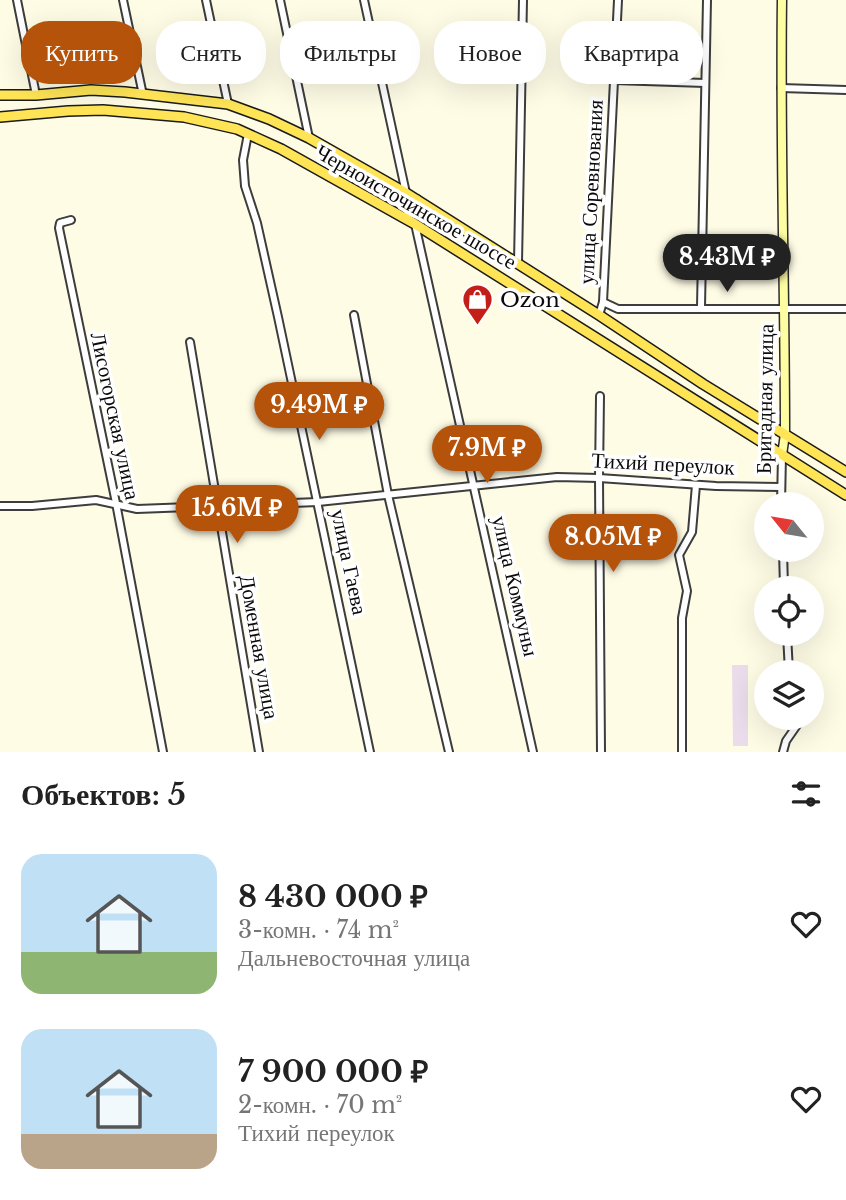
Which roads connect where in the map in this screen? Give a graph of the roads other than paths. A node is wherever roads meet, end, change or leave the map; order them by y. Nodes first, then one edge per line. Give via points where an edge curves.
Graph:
1 (17, 0) edge
2 (123, 0) edge
3 (206, 0) edge
4 (281, 0) edge
5 (364, 0) edge
6 (523, 0) edge
7 (618, 0) edge
8 (707, 0) edge
9 (782, 0) edge
10 (617, 21) edge
11 (705, 83) joint
12 (614, 84) edge
13 (780, 88) junction
14 (846, 90) edge
15 (143, 94) junction
16 (0, 95) edge
17 (36, 95) junction
18 (228, 104) junction
19 (0, 117) edge
20 (248, 134) junction
21 (309, 138) junction
22 (406, 192) junction
23 (417, 200) junction
24 (406, 218) junction
25 (71, 220) dead end
26 (415, 224) junction
27 (518, 264) junction
28 (603, 302) junction
29 (701, 307) junction
30 (785, 307) junction
31 (846, 309) edge
32 (354, 315) dead end
33 (599, 315) junction
34 (190, 342) dead end
35 (600, 396) dead end
36 (785, 434) junction
37 (782, 455) junction
38 (846, 472) edge
39 (599, 478) junction
40 (696, 485) junction
41 (474, 487) junction
42 (781, 487) junction
43 (781, 492) edge
44 (388, 495) junction
45 (846, 495) edge
46 (318, 502) junction
47 (116, 503) junction
48 (0, 506) edge
49 (217, 506) junction
50 (794, 730) edge
51 (163, 752) edge
52 (259, 752) edge
53 (370, 752) edge
54 (449, 752) edge
55 (533, 752) edge
56 (601, 752) edge
57 (682, 752) edge
58 (783, 752) edge

1 - 17 street
2 - 15 street
3 - 18 street
4 - 21 street
5 - 22 street
6 - 27 street
7 - 10 street, улица Соревнования
8 - 11 street
9 - 13 street, Бригадная улица
11 - 29 street
12 - 28 street, улица Соревнования
13 - 14 street
13 - 30 street, Бригадная улица
15 - 17 main road, Черноисточинское шоссе via 90,90
15 - 18 main road, Черноисточинское шоссе
16 - 17 main road, Черноисточинское шоссе
18 - 21 main road, Черноисточинское шоссе
19 - 20 main road, Черноисточинское шоссе via 117,111 184,117
20 - 24 main road, Черноисточинское шоссе
20 - 46 street, улица Гаева via 244,186 257,223
21 - 22 main road, Черноисточинское шоссе
22 - 23 main road, Черноисточинское шоссе
23 - 24 main road
23 - 27 main road, Черноисточинское шоссе
24 - 26 main road, Черноисточинское шоссе
25 - 47 street, Лисогорская улица via 58,226
26 - 37 main road, Черноисточинское шоссе
26 - 41 street, улица Коммуны
27 - 33 main road, Черноисточинское шоссе
28 - 29 street via 618,309
28 - 33 street, улица Соревнования
29 - 30 street
30 - 31 street
30 - 36 street, Бригадная улица
32 - 44 street
33 - 36 main road, Черноисточинское шоссе
34 - 49 street, Доменная улица
35 - 39 street
36 - 37 street, Бригадная улица
36 - 38 main road, Черноисточинское шоссе
37 - 42 street, Бригадная улица
37 - 45 main road, Черноисточинское шоссе
39 - 40 street, Тихий переулок
39 - 41 street, Тихий переулок via 557,477
39 - 56 street
40 - 42 street, Тихий переулок
40 - 57 street via 692,532 680,555 687,591 682,618
41 - 44 street, Тихий переулок
41 - 55 street, улица Коммуны
42 - 43 street, Бригадная улица
44 - 46 street, Тихий переулок
44 - 54 street
46 - 49 street, Тихий переулок
46 - 53 street, улица Гаева
47 - 48 street, Тихий переулок via 96,500
47 - 49 street, Тихий переулок via 137,509
47 - 51 street, Лисогорская улица
49 - 52 street, Доменная улица
50 - 58 street

